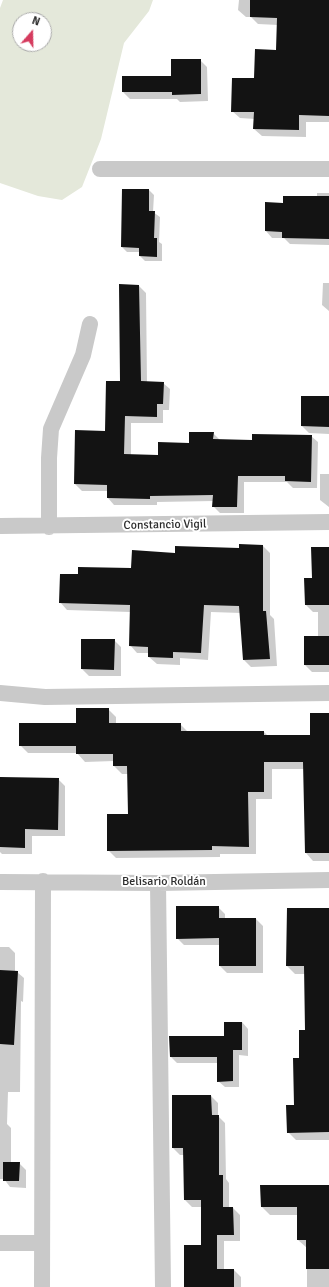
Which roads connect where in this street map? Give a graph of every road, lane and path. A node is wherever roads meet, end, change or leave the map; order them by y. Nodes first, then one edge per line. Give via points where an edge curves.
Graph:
1 (100, 169) dead end
2 (329, 169) edge
3 (90, 324) dead end
4 (329, 522) edge
5 (0, 526) edge
6 (48, 527) junction
7 (0, 693) edge
8 (329, 693) edge
9 (329, 880) edge
10 (43, 881) junction
11 (0, 882) edge
12 (158, 883) junction
13 (0, 1243) edge
14 (42, 1243) junction
15 (42, 1287) edge
16 (163, 1287) edge

1 - 2 street
3 - 6 street via 83,356 51,429
4 - 6 street, Constancio Vigil
5 - 6 street, Constancio Vigil
7 - 8 street via 45,697
9 - 12 street, Belisario Roldán
10 - 11 street, Belisario Roldán
10 - 12 street, Belisario Roldán
10 - 14 street
12 - 16 street
13 - 14 street
14 - 15 street

